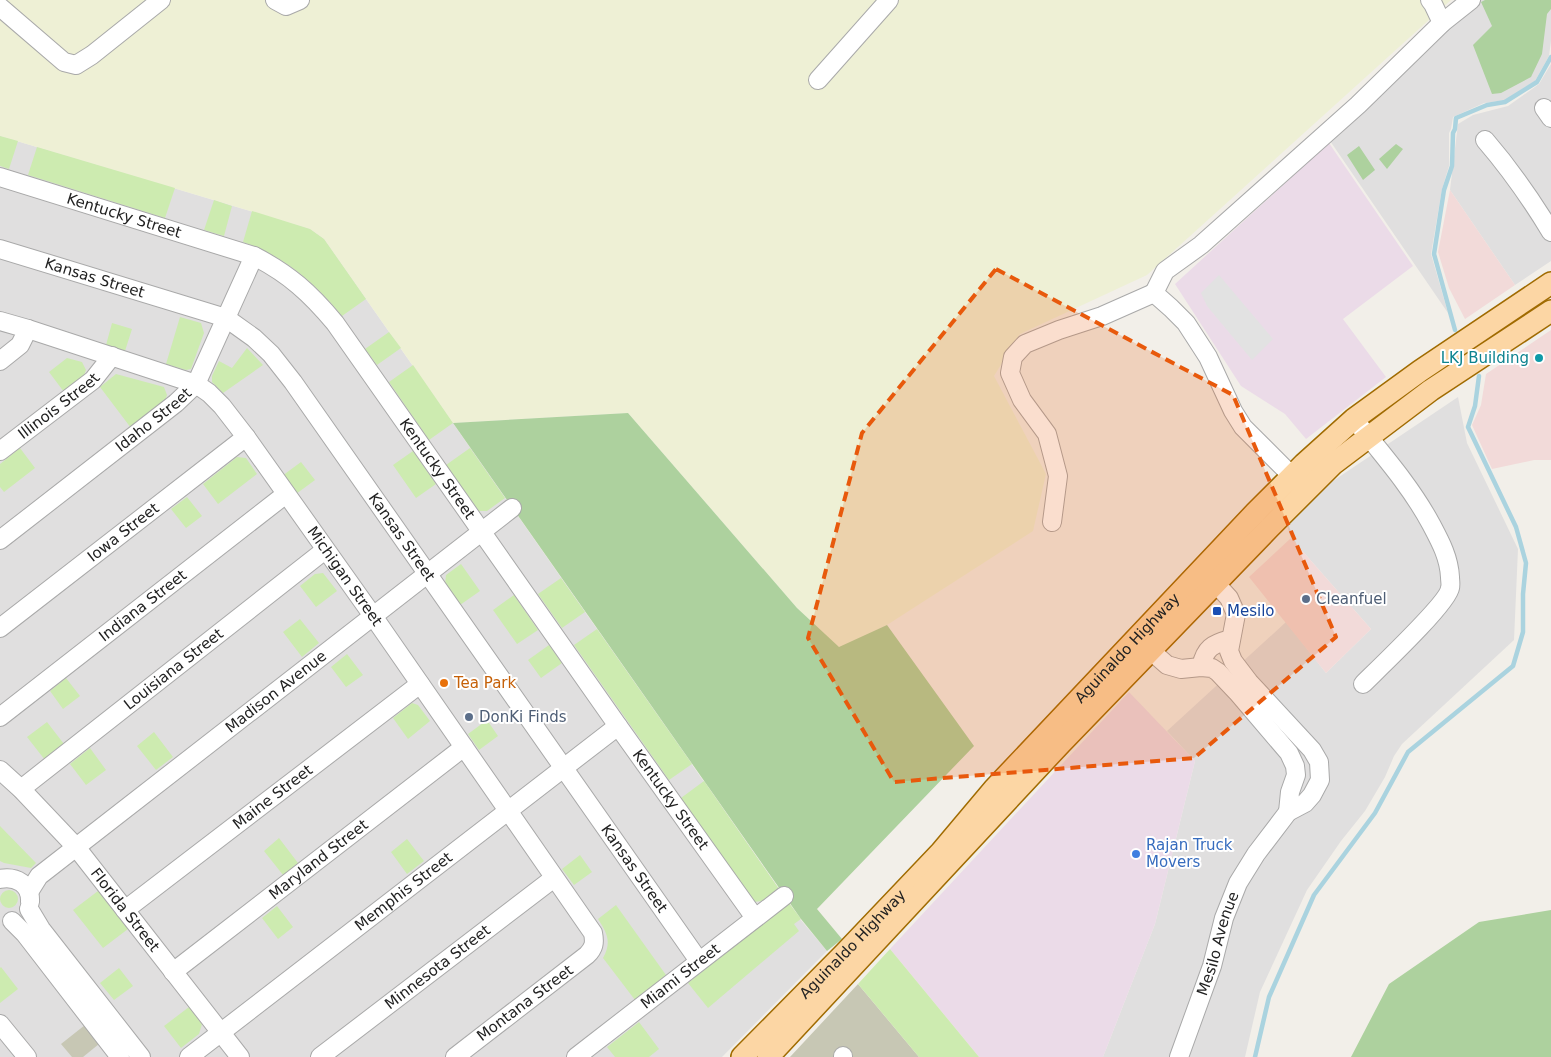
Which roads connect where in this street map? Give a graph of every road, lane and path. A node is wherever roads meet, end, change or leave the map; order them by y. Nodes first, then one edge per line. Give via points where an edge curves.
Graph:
1 (161, 0) edge
2 (275, 0) edge
3 (300, 0) edge
4 (889, 0) edge
5 (1430, 0) edge
6 (1471, 0) edge
7 (0, 7) edge
8 (1442, 23) junction
9 (818, 80) dead end
10 (1485, 140) dead end
11 (0, 177) edge
12 (1551, 232) edge
13 (0, 249) edge
14 (254, 256) junction
15 (1551, 283) edge
16 (1154, 293) junction
17 (1551, 311) edge
18 (226, 318) junction
19 (0, 321) edge
20 (28, 329) junction
21 (112, 356) junction
22 (0, 361) edge
23 (196, 384) junction
24 (1354, 420) junction
25 (246, 437) junction
26 (1368, 437) junction
27 (0, 451) edge
28 (1299, 483) junction
29 (286, 494) junction
30 (512, 508) dead end
31 (1052, 522) dead end
32 (482, 531) junction
33 (0, 540) edge
34 (325, 550) junction
35 (1202, 568) junction
36 (427, 574) junction
37 (1216, 584) junction
38 (373, 616) junction
39 (0, 628) edge
40 (1230, 640) junction
41 (1144, 644) junction
42 (1201, 667) junction
43 (420, 684) junction
44 (1363, 684) dead end
45 (1243, 687) junction
46 (0, 717) edge
47 (618, 726) junction
48 (464, 748) junction
49 (564, 768) junction
50 (0, 770) edge
51 (21, 789) junction
52 (508, 811) junction
53 (1288, 812) junction
54 (76, 847) junction
55 (554, 878) junction
56 (0, 879) edge
57 (26, 894) junction
58 (784, 896) dead end
59 (125, 910) junction
60 (755, 918) junction
61 (6, 921) edge
62 (593, 948) joint
63 (699, 961) junction
64 (173, 972) junction
65 (792, 1019) junction
66 (0, 1024) edge
67 (220, 1032) junction
68 (27, 1057) edge
69 (120, 1057) edge
70 (141, 1057) edge
71 (189, 1057) edge
72 (240, 1057) edge
73 (320, 1057) edge
74 (455, 1057) edge
75 (576, 1057) edge
76 (742, 1057) edge
77 (768, 1057) edge
78 (1179, 1057) edge

1 - 7 street via 76,65 64,62
2 - 3 street via 286,6
4 - 9 street
5 - 8 street
6 - 8 street
8 - 16 street via 1353,110 1201,245 1165,270
10 - 12 street via 1506,163
11 - 14 street, Kentucky Street
13 - 18 street, Kansas Street
14 - 18 street, Idaho Street
14 - 32 street, Kentucky Street via 288,276 335,323
15 - 24 main road, Aguinaldo Highway via 1420,371
16 - 28 street via 1186,323 1208,357 1243,427
16 - 31 street via 1025,344 1013,357 1010,372 1022,400 1047,434 1058,476
17 - 26 main road, Aguinaldo Highway via 1431,390
18 - 23 street, Idaho Street
18 - 36 street, Kansas Street via 271,354 293,382
19 - 20 street, Michigan Street
20 - 21 street, Michigan Street
20 - 22 street via 20,345
21 - 23 street, Michigan Street
21 - 27 street, Illinois Street via 93,380
23 - 25 street, Michigan Street via 210,393
23 - 33 street, Idaho Street
24 - 26 street
24 - 28 main road, Aguinaldo Highway via 1325,444
25 - 29 street, Michigan Street
25 - 39 street, Iowa Street
26 - 28 main road, Aguinaldo Highway via 1333,464
26 - 44 street via 1404,481 1444,548 1450,571 1450,590
28 - 35 main road, Aguinaldo Highway
28 - 37 main road, Aguinaldo Highway
29 - 34 street, Michigan Street
29 - 46 street, Indiana Street
30 - 32 street, Madison Avenue
32 - 36 street, Madison Avenue
32 - 47 street, Kentucky Street
34 - 38 street, Michigan Street
34 - 51 street, Louisiana Street
35 - 37 street, Mesilo Avenue
35 - 41 main road, Aguinaldo Highway
36 - 38 street, Madison Avenue
36 - 49 street, Kansas Street
37 - 40 street, Mesilo Avenue via 1229,598 1236,614
37 - 41 main road, Aguinaldo Highway
38 - 43 street, Michigan Street
38 - 54 street, Madison Avenue
40 - 42 street via 1208,648
40 - 45 street, Mesilo Avenue via 1232,661
41 - 42 street, Mesilo Avenue via 1167,665 1181,670
41 - 65 main road, Aguinaldo Highway via 1062,743
42 - 45 street, Mesilo Avenue via 1212,668
43 - 48 street, Michigan Street
43 - 59 street, Maine Street
45 - 53 street, Mesilo Avenue via 1295,766
45 - 53 street, Mesilo Avenue via 1312,750 1319,762 1320,780 1312,795
47 - 49 street, Memphis Street
47 - 60 street, Kentucky Street
48 - 52 street, Michigan Street
48 - 64 street, Maryland Street
49 - 52 street, Memphis Street
49 - 63 street, Kansas Street
50 - 51 street, Florida Street
51 - 54 street, Florida Street
52 - 55 street, Michigan Street
52 - 67 street, Memphis Street
53 - 78 street, Mesilo Avenue via 1238,883
54 - 57 street, Madison Avenue via 31,880
54 - 59 street, Florida Street
55 - 62 street, Michigan Street via 593,933
55 - 73 street, Minnesota Street
56 - 57 street via 14,878
57 - 61 street via 24,915
57 - 70 street via 41,929
58 - 60 street, Miami Street
59 - 64 street, Florida Street
60 - 63 street, Miami Street
61 - 69 street via 25,934
62 - 74 street, Montana Street via 587,956
63 - 75 street, Miami Street
64 - 67 street, Florida Street
65 - 76 main road, Aguinaldo Highway
65 - 77 main road, Aguinaldo Highway
66 - 68 street
67 - 71 street, Memphis Street
67 - 72 street, Florida Street

